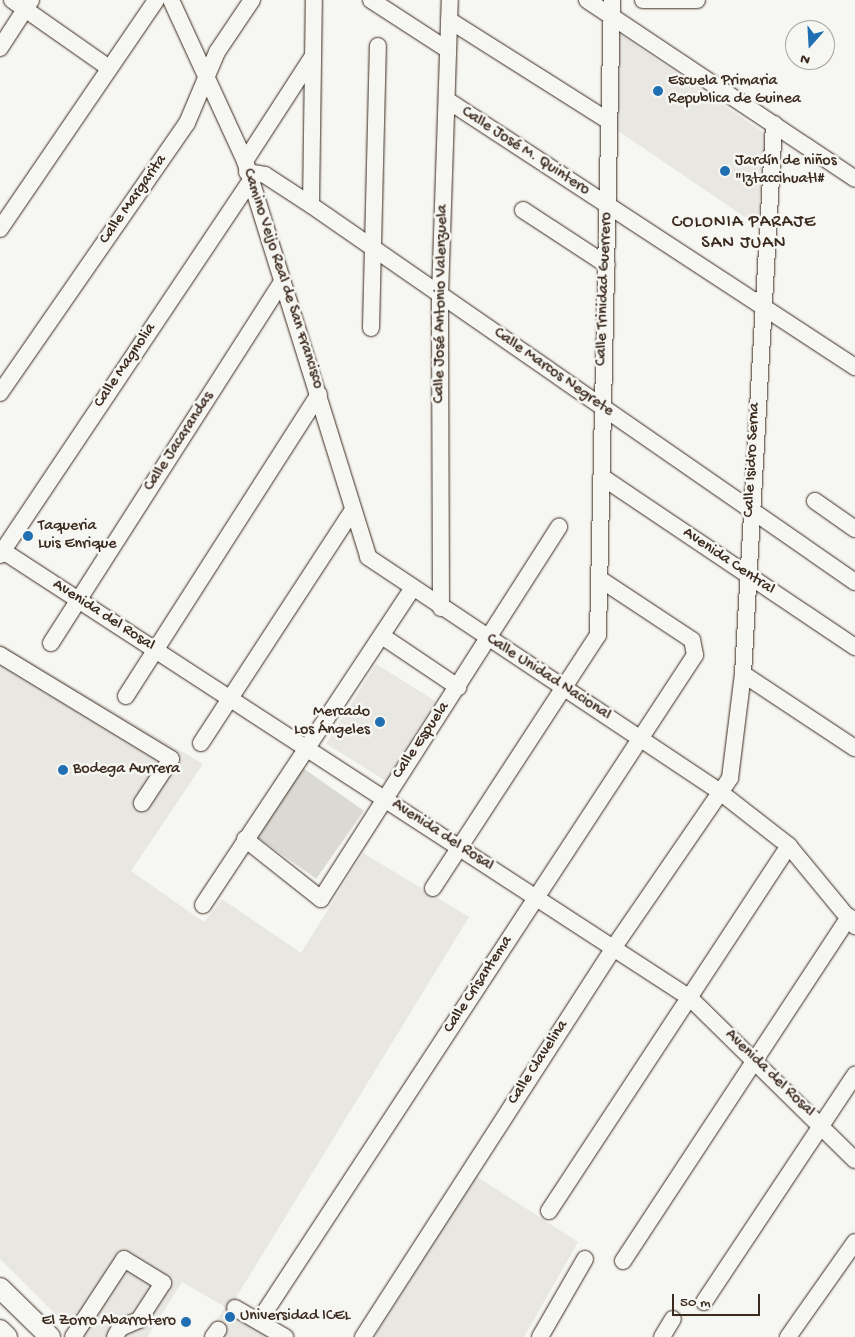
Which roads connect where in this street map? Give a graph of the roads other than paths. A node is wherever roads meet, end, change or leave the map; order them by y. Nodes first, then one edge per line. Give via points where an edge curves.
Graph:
1 (156, 0) edge
2 (172, 0) edge
3 (252, 0) edge
4 (314, 0) edge
5 (371, 0) edge
6 (450, 0) edge
7 (587, 0) edge
8 (612, 0) edge
9 (643, 0) edge
10 (697, 0) edge
11 (23, 3) edge
12 (611, 17) junction
13 (449, 20) junction
14 (378, 46) dead end
15 (0, 48) edge
16 (448, 50) junction
17 (313, 56) junction
18 (109, 68) junction
19 (206, 76) junction
20 (446, 100) junction
21 (607, 120) junction
22 (774, 124) junction
23 (247, 172) junction
24 (855, 179) edge
25 (311, 204) junction
26 (608, 207) junction
27 (523, 210) dead end
28 (0, 229) edge
29 (373, 248) junction
30 (606, 265) junction
31 (281, 283) junction
32 (440, 295) junction
33 (761, 304) junction
34 (371, 328) dead end
35 (855, 367) edge
36 (0, 393) edge
37 (319, 394) junction
38 (602, 406) junction
39 (602, 477) junction
40 (815, 501) dead end
41 (353, 510) junction
42 (750, 510) junction
43 (559, 527) dead end
44 (855, 529) edge
45 (1, 552) edge
46 (375, 565) joint
47 (747, 574) junction
48 (600, 579) junction
49 (855, 582) edge
50 (412, 590) junction
51 (79, 600) junction
52 (441, 608) junction
53 (382, 636) junction
54 (488, 639) junction
55 (51, 642) dead end
56 (855, 647) edge
57 (155, 650) junction
58 (0, 655) edge
59 (743, 674) junction
60 (458, 687) junction
61 (565, 689) junction
62 (126, 696) dead end
63 (230, 699) junction
64 (641, 738) junction
65 (200, 743) dead end
66 (855, 748) edge
67 (307, 749) junction
68 (720, 792) junction
69 (384, 799) junction
70 (142, 803) dead end
71 (245, 839) junction
72 (789, 846) junction
73 (459, 847) junction
74 (432, 888) dead end
75 (537, 898) junction
76 (203, 905) dead end
77 (852, 921) edge
78 (614, 947) junction
79 (690, 998) junction
80 (756, 1060) junction
81 (855, 1075) edge
82 (822, 1126) junction
83 (855, 1160) edge
84 (549, 1211) dead end
85 (855, 1242) edge
86 (585, 1259) dead end
87 (623, 1261) dead end
88 (0, 1288) edge
89 (704, 1302) dead end
90 (235, 1308) dead end
91 (673, 1319) dead end
92 (259, 1321) junction
93 (0, 1330) edge
94 (7, 1337) edge
95 (50, 1337) edge
96 (73, 1337) edge
97 (115, 1337) edge
98 (285, 1337) edge
99 (363, 1337) edge
100 (540, 1337) edge
101 (662, 1337) edge
102 (788, 1337) edge

1 - 18 street
2 - 19 street, Camino Veijo Real de San Francisco
3 - 19 street, Calle Margarita
4 - 17 street
5 - 16 street
6 - 13 street, Calle José Antonio Valenzuela
7 - 12 street
8 - 12 street, Calle Trinidad Guerrero
9 - 10 street
11 - 15 street
11 - 18 street
12 - 21 street, Calle Trinidad Guerrero
12 - 22 street
13 - 16 street, Calle José Antonio Valenzuela
13 - 21 street
14 - 29 street
16 - 20 street, Calle José Antonio Valenzuela
17 - 23 street, Calle Magnolia
17 - 25 street
18 - 28 street
19 - 23 street, Camino Veijo Real de San Francisco
19 - 36 street, Calle Margarita via 187,123
20 - 26 street, Calle José M. Quintero
20 - 32 street, Calle José Antonio Valenzuela
21 - 26 street, Calle Trinidad Guerrero
22 - 24 street
22 - 33 street, Calle Isidro Serna
23 - 25 street, Calle Marcos Negrete via 265,175
23 - 31 street, Camino Veijo Real de San Francisco
23 - 45 street, Calle Magnolia
25 - 29 street, Calle Marcos Negrete
26 - 30 street, Calle Trinidad Guerrero
26 - 33 street, Calle José M. Quintero
27 - 30 street
29 - 32 street, Calle Marcos Negrete
29 - 34 street
30 - 38 street, Calle Trinidad Guerrero
31 - 37 street, Camino Veijo Real de San Francisco
31 - 51 street, Calle Jacarandas
32 - 38 street, Calle Marcos Negrete
32 - 52 street, Calle José Antonio Valenzuela
33 - 35 street, Calle José M. Quintero
33 - 42 street, Calle Isidro Serna
37 - 41 street, Camino Veijo Real de San Francisco
37 - 57 street
38 - 39 street, Calle Trinidad Guerrero
38 - 42 street, Calle Marcos Negrete
39 - 47 street, Avenida Central
39 - 48 street, Calle Trinidad Guerrero
40 - 44 street
41 - 46 street, Camino Veijo Real de San Francisco
41 - 63 street
42 - 47 street, Calle Isidro Serna
42 - 49 street, Calle Marcos Negrete
43 - 54 street, Calle Espuela
45 - 51 street, Avenida del Rosal
46 - 50 street, Calle Unidad Nacional
47 - 56 street, Avenida Central
47 - 59 street, Calle Isidro Serna
48 - 61 street, Calle Trinidad Guerrero via 598,635
48 - 64 street, Calle Crisantema via 692,640 695,647 695,655
50 - 52 street, Calle Unidad Nacional
50 - 53 street
51 - 55 street, Calle Jacarandas
51 - 57 street, Avenida del Rosal
52 - 54 street, Calle Unidad Nacional
53 - 60 street
53 - 67 street
54 - 60 street, Calle Espuela
54 - 61 street, Calle Unidad Nacional
57 - 62 street
57 - 63 street, Avenida del Rosal
58 - 70 street via 171,759
59 - 66 street
59 - 68 street, Calle Isidro Serna via 736,758
60 - 69 street, Calle Espuela
61 - 64 street, Calle Unidad Nacional
61 - 73 street, Calle Trinidad Guerrero
63 - 65 street
63 - 67 street, Avenida del Rosal
64 - 68 street, Calle Unidad Nacional
64 - 75 street, Calle Crisantema
67 - 69 street, Avenida del Rosal
67 - 71 street
68 - 72 street, Calle Unidad Nacional
68 - 78 street, Calle Clavelina
69 - 71 street, Calle Espuela via 322,899
69 - 73 street, Avenida del Rosal
71 - 76 street
72 - 77 street, Calle Unidad Nacional
72 - 79 street
73 - 74 street, Calle Trinidad Guerrero
73 - 75 street, Avenida del Rosal
75 - 78 street, Avenida del Rosal
75 - 92 street, Calle Crisantema
77 - 80 street
78 - 79 street, Avenida del Rosal
78 - 99 street, Calle Clavelina
79 - 80 street, Avenida del Rosal
79 - 84 street
80 - 82 street, Avenida del Rosal
80 - 87 street
81 - 82 street
82 - 83 street, Avenida del Rosal
82 - 89 street
85 - 102 street
86 - 100 street
88 - 95 main road
90 - 92 street
91 - 101 street
92 - 98 street
93 - 94 main road
96 - 97 street via 124,1259 162,1284 139,1320 120,1328

